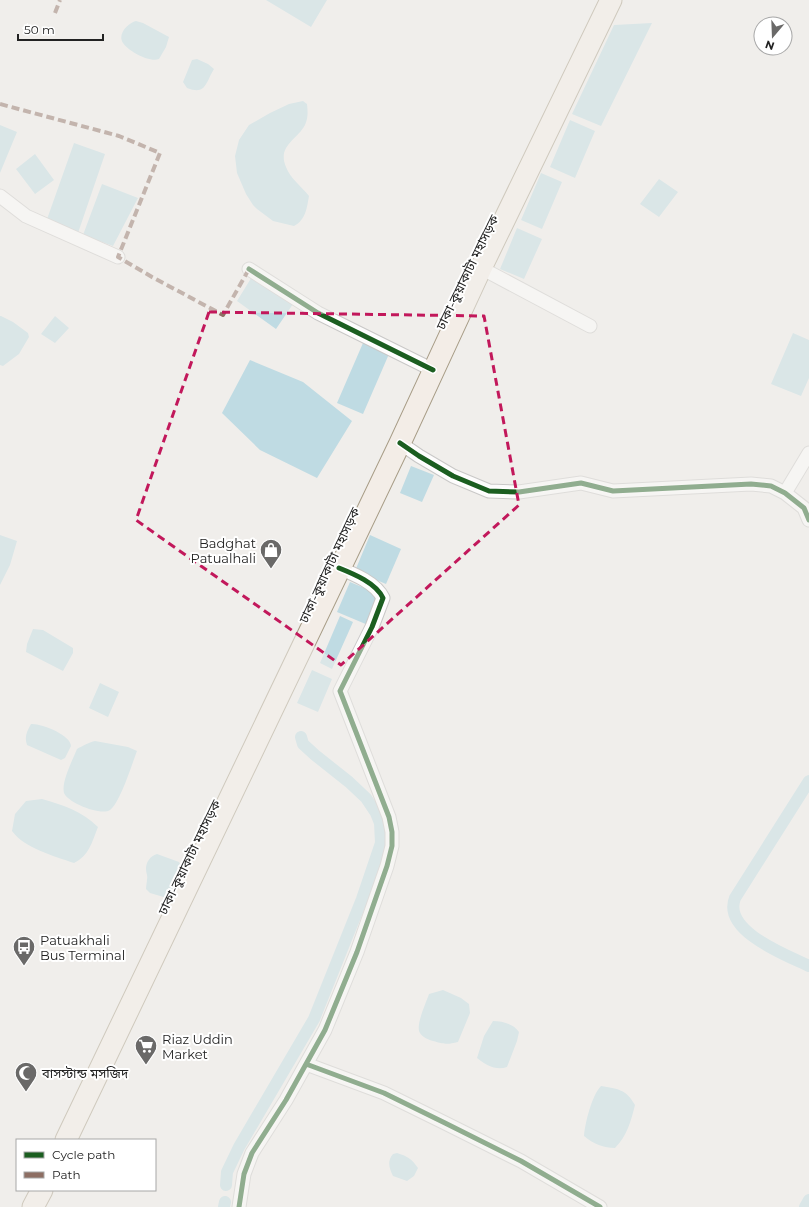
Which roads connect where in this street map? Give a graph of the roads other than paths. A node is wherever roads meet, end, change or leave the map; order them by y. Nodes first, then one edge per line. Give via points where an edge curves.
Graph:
1 (611, 0) edge
2 (0, 196) edge
3 (118, 257) dead end
4 (481, 268) junction
5 (250, 269) dead end
6 (590, 326) dead end
7 (433, 370) junction
8 (400, 443) junction
9 (809, 453) edge
10 (785, 493) junction
11 (809, 520) edge
12 (339, 568) junction
13 (306, 1064) junction
14 (66, 1139) edge
15 (41, 1191) edge
16 (33, 1207) edge
17 (239, 1207) edge
18 (600, 1207) edge

1 - 4 main road, ঢাকা-কুয়াকাটা মহাসড়ক
2 - 3 street via 26,216
4 - 6 street
4 - 7 main road, ঢাকা-কুয়াকাটা মহাসড়ক
5 - 7 street via 318,313
7 - 8 main road, ঢাকা-কুয়াকাটা মহাসড়ক
8 - 10 street via 453,476 490,491 519,492 581,483 613,490 751,484 771,486
8 - 12 main road, ঢাকা-কুয়াকাটা মহাসড়ক
9 - 10 street
10 - 11 street via 804,508
12 - 13 street via 360,576 383,598 372,627 340,692 389,817 392,846 357,952 324,1030
12 - 14 main road, ঢাকা-কুয়াকাটা মহাসড়ক
13 - 17 street via 252,1153 244,1174
13 - 18 street via 405,1103 521,1161
15 - 16 main road

